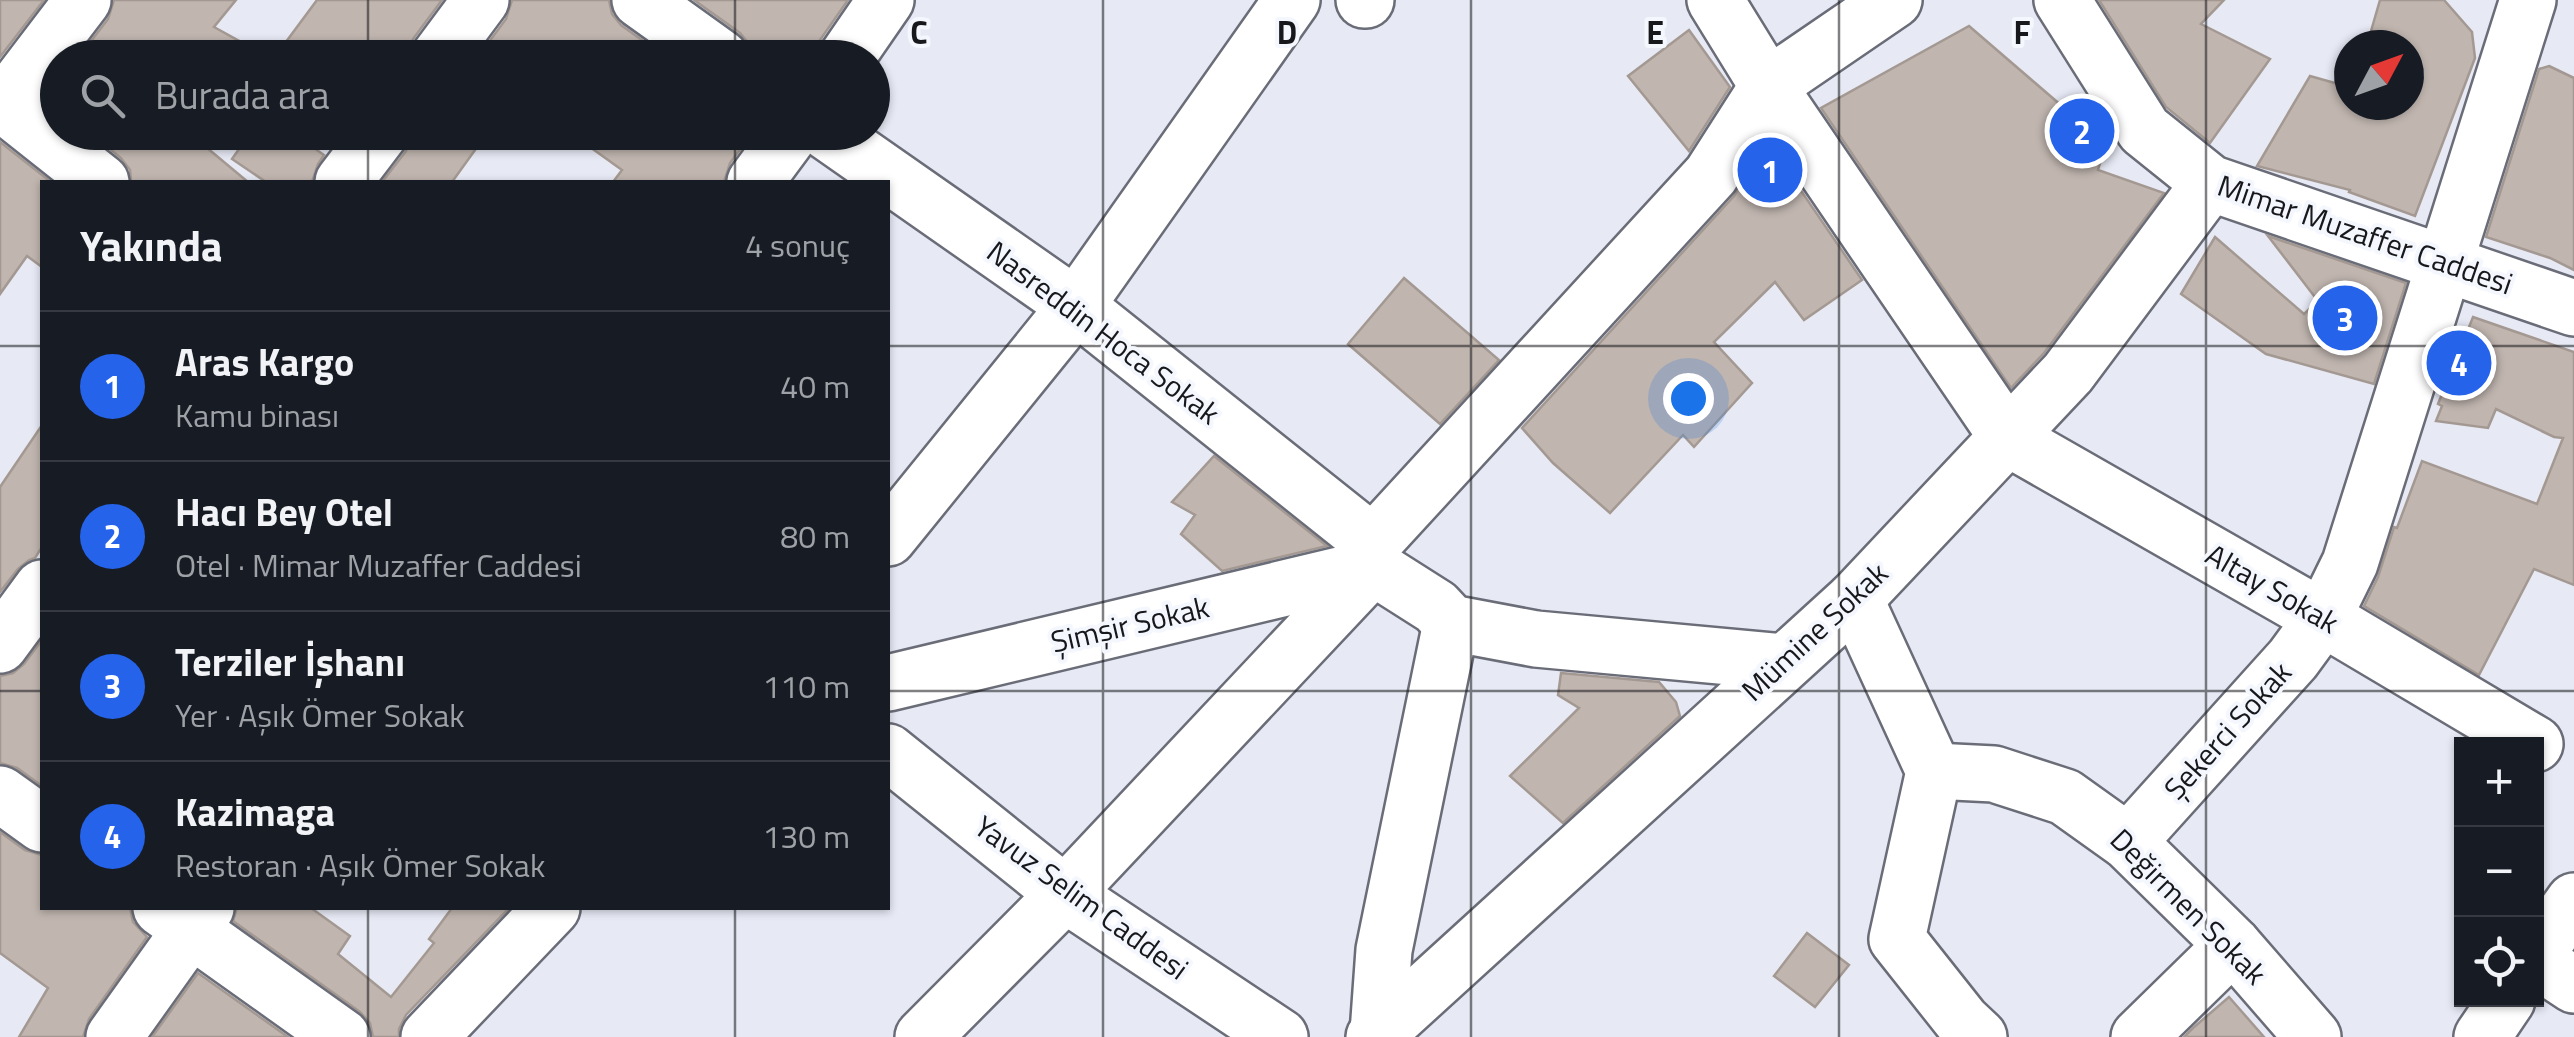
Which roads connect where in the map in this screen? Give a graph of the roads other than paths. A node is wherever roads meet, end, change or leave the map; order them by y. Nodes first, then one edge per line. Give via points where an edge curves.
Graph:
1 (83, 0) edge
2 (481, 0) edge
3 (640, 0) edge
4 (886, 0) edge
5 (1292, 0) edge
6 (1715, 0) edge
7 (1894, 0) edge
8 (2062, 0) edge
9 (2528, 0) edge
10 (52, 40) edge
11 (451, 40) edge
12 (695, 40) edge
13 (858, 40) edge
14 (40, 55) edge
15 (1768, 86) junction
16 (1, 105) edge
17 (40, 135) edge
18 (59, 150) edge
19 (368, 150) edge
20 (779, 150) edge
21 (852, 150) edge
22 (98, 180) edge
23 (345, 180) edge
24 (756, 180) edge
25 (2210, 183) junction
26 (2444, 264) junction
27 (1076, 306) junction
28 (2574, 308) edge
29 (2008, 438) junction
30 (890, 536) edge
31 (1373, 555) junction
32 (40, 591) edge
33 (1855, 599) junction
34 (2324, 618) junction
35 (1451, 623) junction
36 (0, 646) edge
37 (1784, 662) junction
38 (890, 682) edge
39 (2523, 737) edge
40 (2544, 750) edge
41 (890, 754) edge
42 (2574, 768) edge
43 (1934, 770) junction
44 (0, 794) edge
45 (40, 823) edge
46 (2128, 842) junction
47 (1065, 894) junction
48 (2574, 901) edge
49 (550, 910) edge
50 (186, 914) edge
51 (2233, 945) junction
52 (2544, 945) edge
53 (2544, 963) edge
54 (2574, 985) edge
55 (2501, 1007) edge
56 (1965, 1032) edge
57 (1376, 1035) edge
58 (114, 1037) edge
59 (342, 1037) edge
60 (429, 1037) edge
61 (924, 1037) edge
62 (1280, 1037) edge
63 (2139, 1037) edge
64 (2313, 1037) edge
65 (2482, 1037) edge

1 - 10 street
2 - 11 street
3 - 12 street
4 - 13 street
5 - 27 street
6 - 15 street
7 - 15 street
8 - 25 street, Mimar Muzaffer Caddesi via 2144,130
9 - 26 street, Şekerci Sokak
14 - 16 street
15 - 29 street
15 - 31 street via 1712,175
16 - 17 street
18 - 22 street
19 - 23 street
20 - 24 street
21 - 27 street, Nasreddin Hoca Sokak
25 - 26 street, Mimar Muzaffer Caddesi
25 - 29 street, Mümine Sokak via 2068,373
26 - 28 street, Mimar Muzaffer Caddesi
26 - 34 street, Şekerci Sokak via 2350,563
27 - 30 street
27 - 31 street, Nasreddin Hoca Sokak
29 - 33 street, Mümine Sokak
29 - 34 street, Altay Sokak
31 - 35 street, Nasreddin Hoca Sokak
31 - 38 street, Şimşir Sokak
31 - 47 street
32 - 36 street
33 - 37 street, Mümine Sokak
33 - 43 street
34 - 39 street, Altay Sokak
34 - 46 street, Şekerci Sokak
35 - 37 street via 1536,639
35 - 57 street via 1384,950
37 - 57 street, Mümine Sokak
40 - 42 street, Altay Sokak
41 - 47 street, Yavuz Selim Caddesi
43 - 46 street, Değirmen Sokak via 1994,774 2065,797
43 - 56 street via 1897,938
44 - 45 street
46 - 51 street, Değirmen Sokak
47 - 61 street
47 - 62 street, Yavuz Selim Caddesi
48 - 52 street
49 - 60 street
50 - 58 street
50 - 59 street
51 - 63 street
51 - 64 street, Değirmen Sokak
53 - 54 street
55 - 65 street

